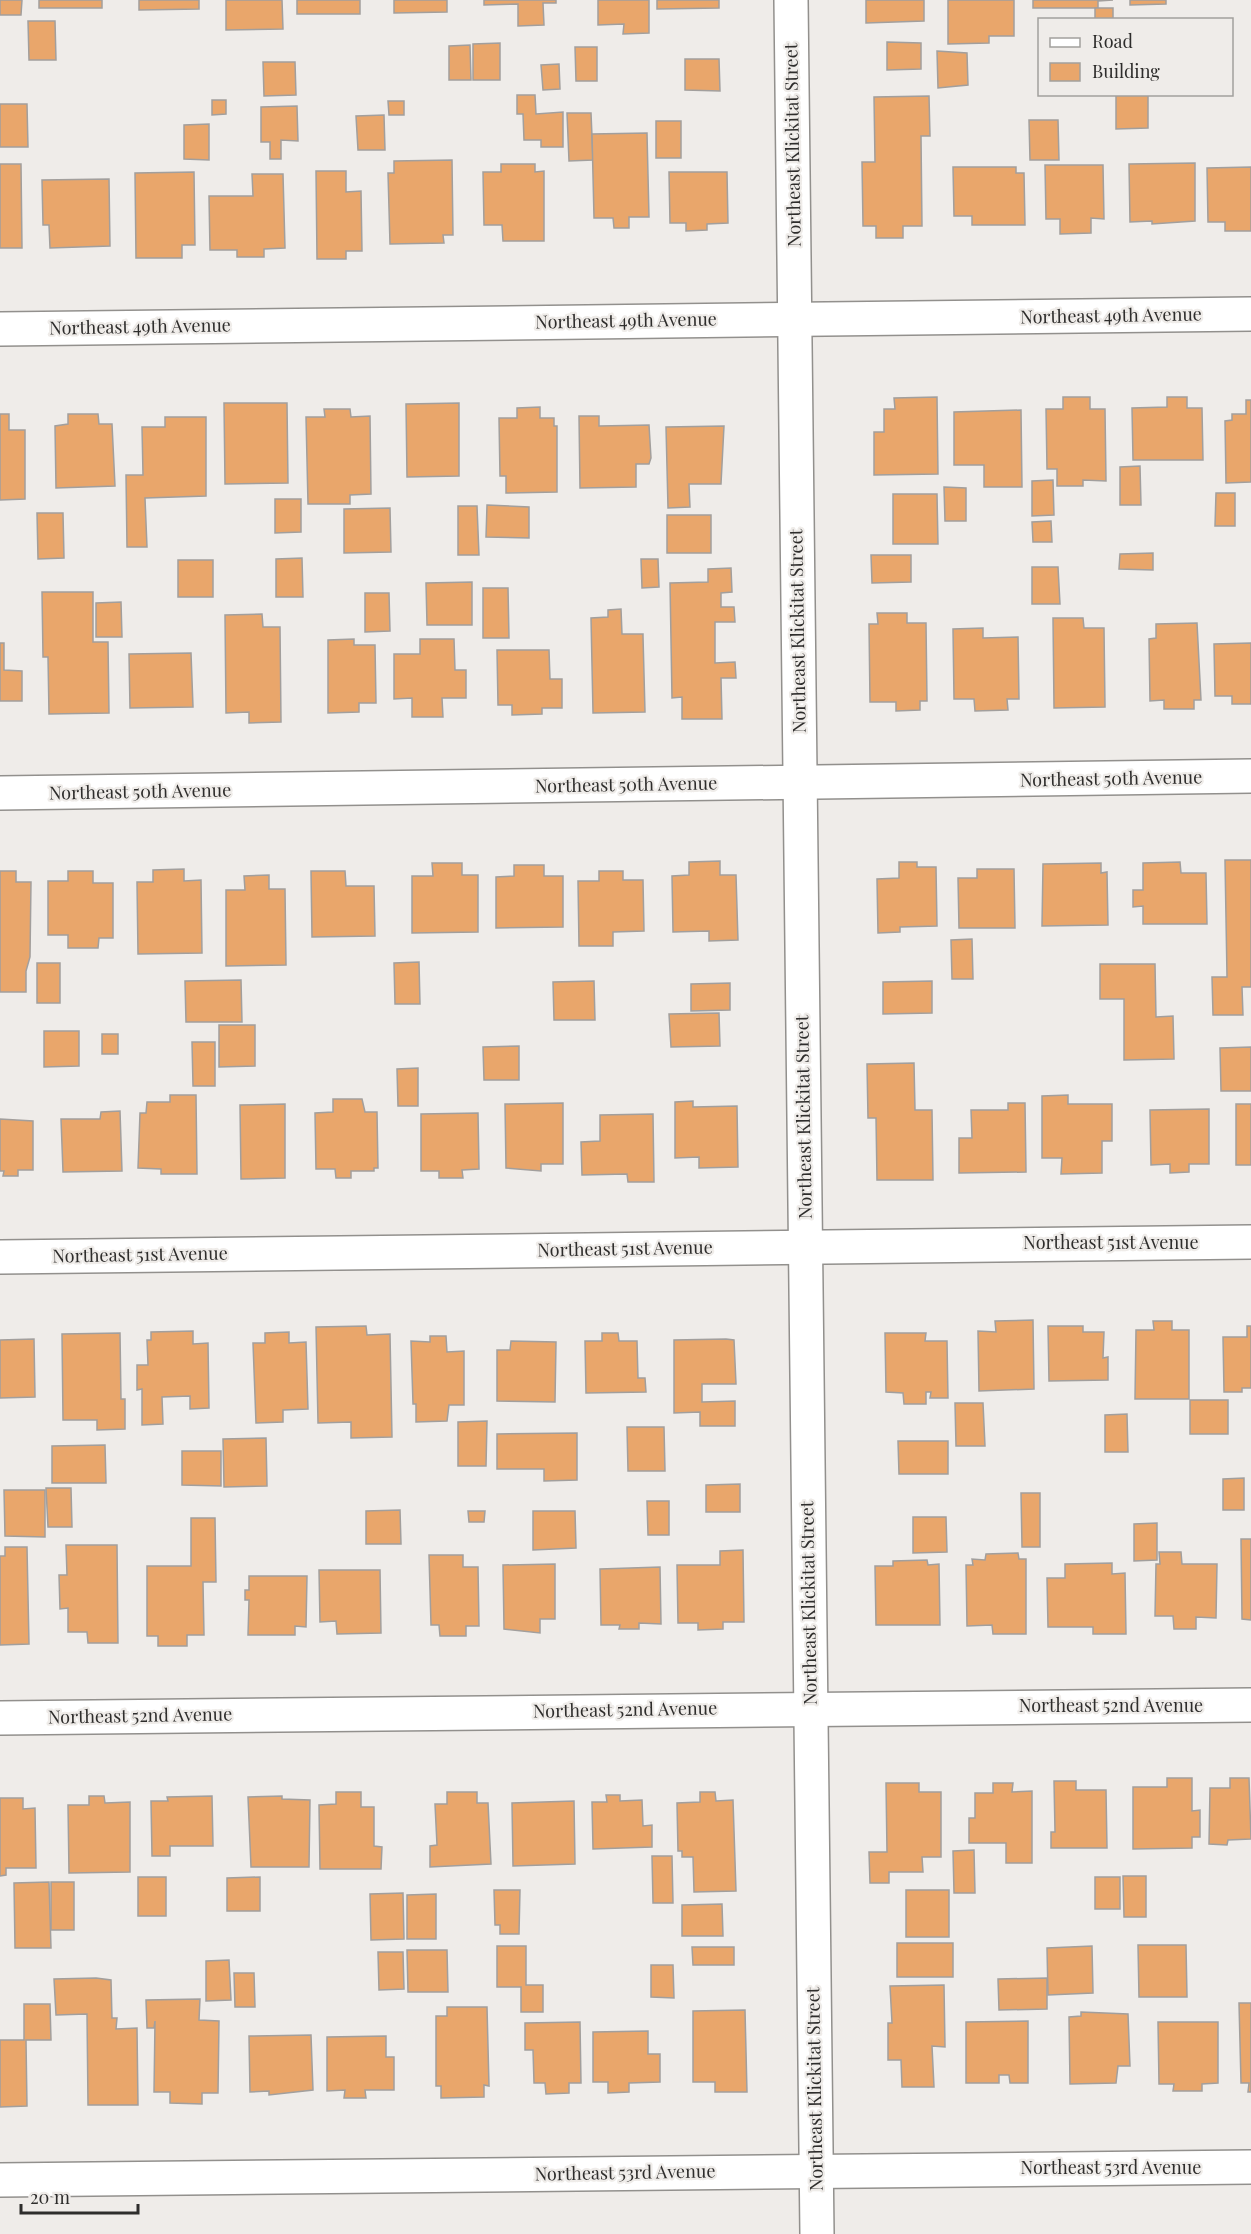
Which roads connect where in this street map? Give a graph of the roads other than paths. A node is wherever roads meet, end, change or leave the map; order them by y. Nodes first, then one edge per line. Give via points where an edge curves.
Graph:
1 (791, 0) edge
2 (1251, 314) edge
3 (794, 320) junction
4 (0, 329) edge
5 (1251, 776) edge
6 (800, 784) junction
7 (0, 794) edge
8 (1251, 1242) edge
9 (805, 1246) junction
10 (0, 1257) edge
11 (1251, 1705) edge
12 (811, 1708) junction
13 (0, 1718) edge
14 (1251, 2167) edge
15 (816, 2171) junction
16 (0, 2180) edge
17 (817, 2234) edge

1 - 3 street, Northeast Klickitat Street
2 - 3 street, Northeast 49th Avenue
3 - 4 street, Northeast 49th Avenue
3 - 6 street, Northeast Klickitat Street
5 - 6 street, Northeast 50th Avenue
6 - 7 street, Northeast 50th Avenue
6 - 9 street, Northeast Klickitat Street
8 - 9 street, Northeast 51st Avenue
9 - 10 street, Northeast 51st Avenue
9 - 12 street, Northeast Klickitat Street
11 - 12 street, Northeast 52nd Avenue
12 - 13 street, Northeast 52nd Avenue
12 - 15 street, Northeast Klickitat Street
14 - 15 street, Northeast 53rd Avenue
15 - 16 street, Northeast 53rd Avenue
15 - 17 street, Northeast Klickitat Street

